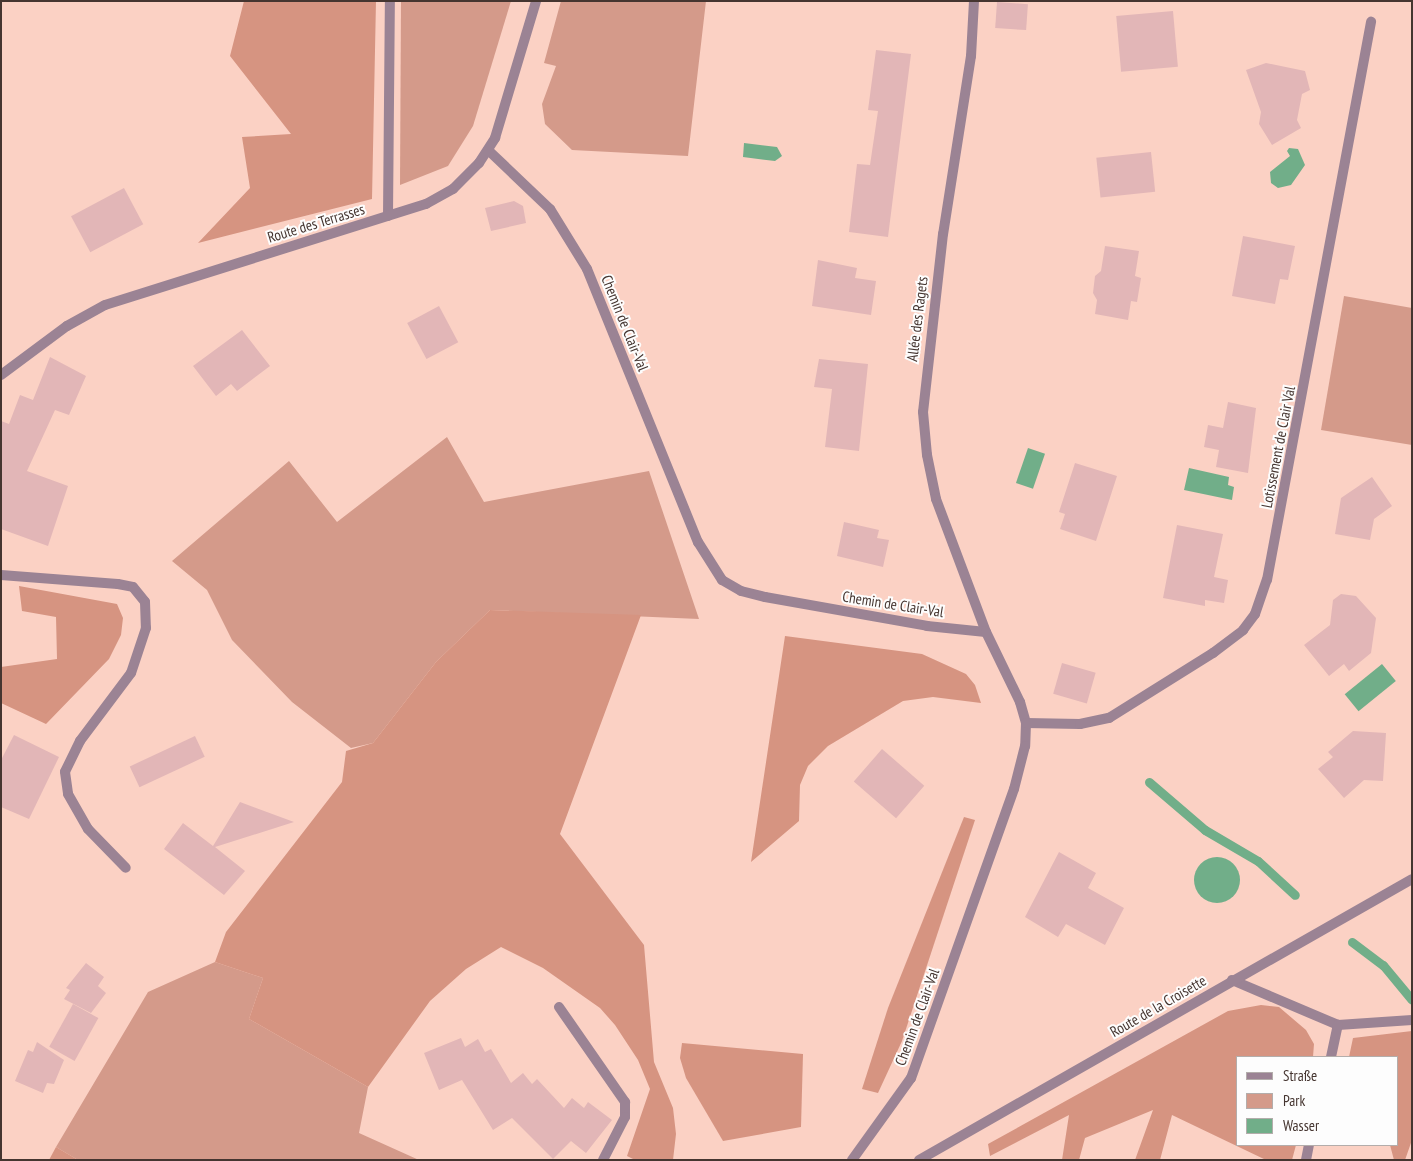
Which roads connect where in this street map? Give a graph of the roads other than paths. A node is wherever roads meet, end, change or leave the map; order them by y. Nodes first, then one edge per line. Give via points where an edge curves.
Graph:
1 (390, 1) edge
2 (536, 1) edge
3 (974, 1) edge
4 (1371, 22) dead end
5 (488, 150) junction
6 (388, 216) junction
7 (1, 376) edge
8 (1, 575) edge
9 (986, 632) junction
10 (1026, 723) junction
11 (126, 868) dead end
12 (1412, 879) edge
13 (1232, 980) junction
14 (559, 1007) dead end
15 (1412, 1020) edge
16 (1338, 1025) junction
17 (1331, 1056) edge
18 (1310, 1146) edge
19 (603, 1160) edge
20 (852, 1160) edge
21 (919, 1160) edge
22 (1306, 1160) edge

1 - 6 street
2 - 5 street, Route des Terrasses via 502,122
3 - 9 street, Allée des Ragets via 971,56 943,234 923,412 936,499
4 - 10 street, Lotissement de Clair Val via 1267,580 1255,614 1244,630 1226,644 1109,718 1080,724
5 - 6 street, Route des Terrasses via 466,178 439,198
5 - 9 street, Chemin de Clair-Val via 550,209 587,269 698,542 722,580 740,591 765,597 927,626
6 - 7 street, Route des Terrasses via 105,305 67,326
8 - 11 street via 118,584 133,587 145,602 146,628 132,674 80,741 66,772 68,794 81,818
9 - 10 street, Chemin de Clair-Val via 1009,677
10 - 20 street, Chemin de Clair-Val via 1025,746 1014,789 911,1078
12 - 13 street, Route de la Croisette
13 - 16 street
13 - 21 street, Route de la Croisette
14 - 19 street via 624,1102 625,1117
15 - 16 street
16 - 17 street
18 - 22 street

